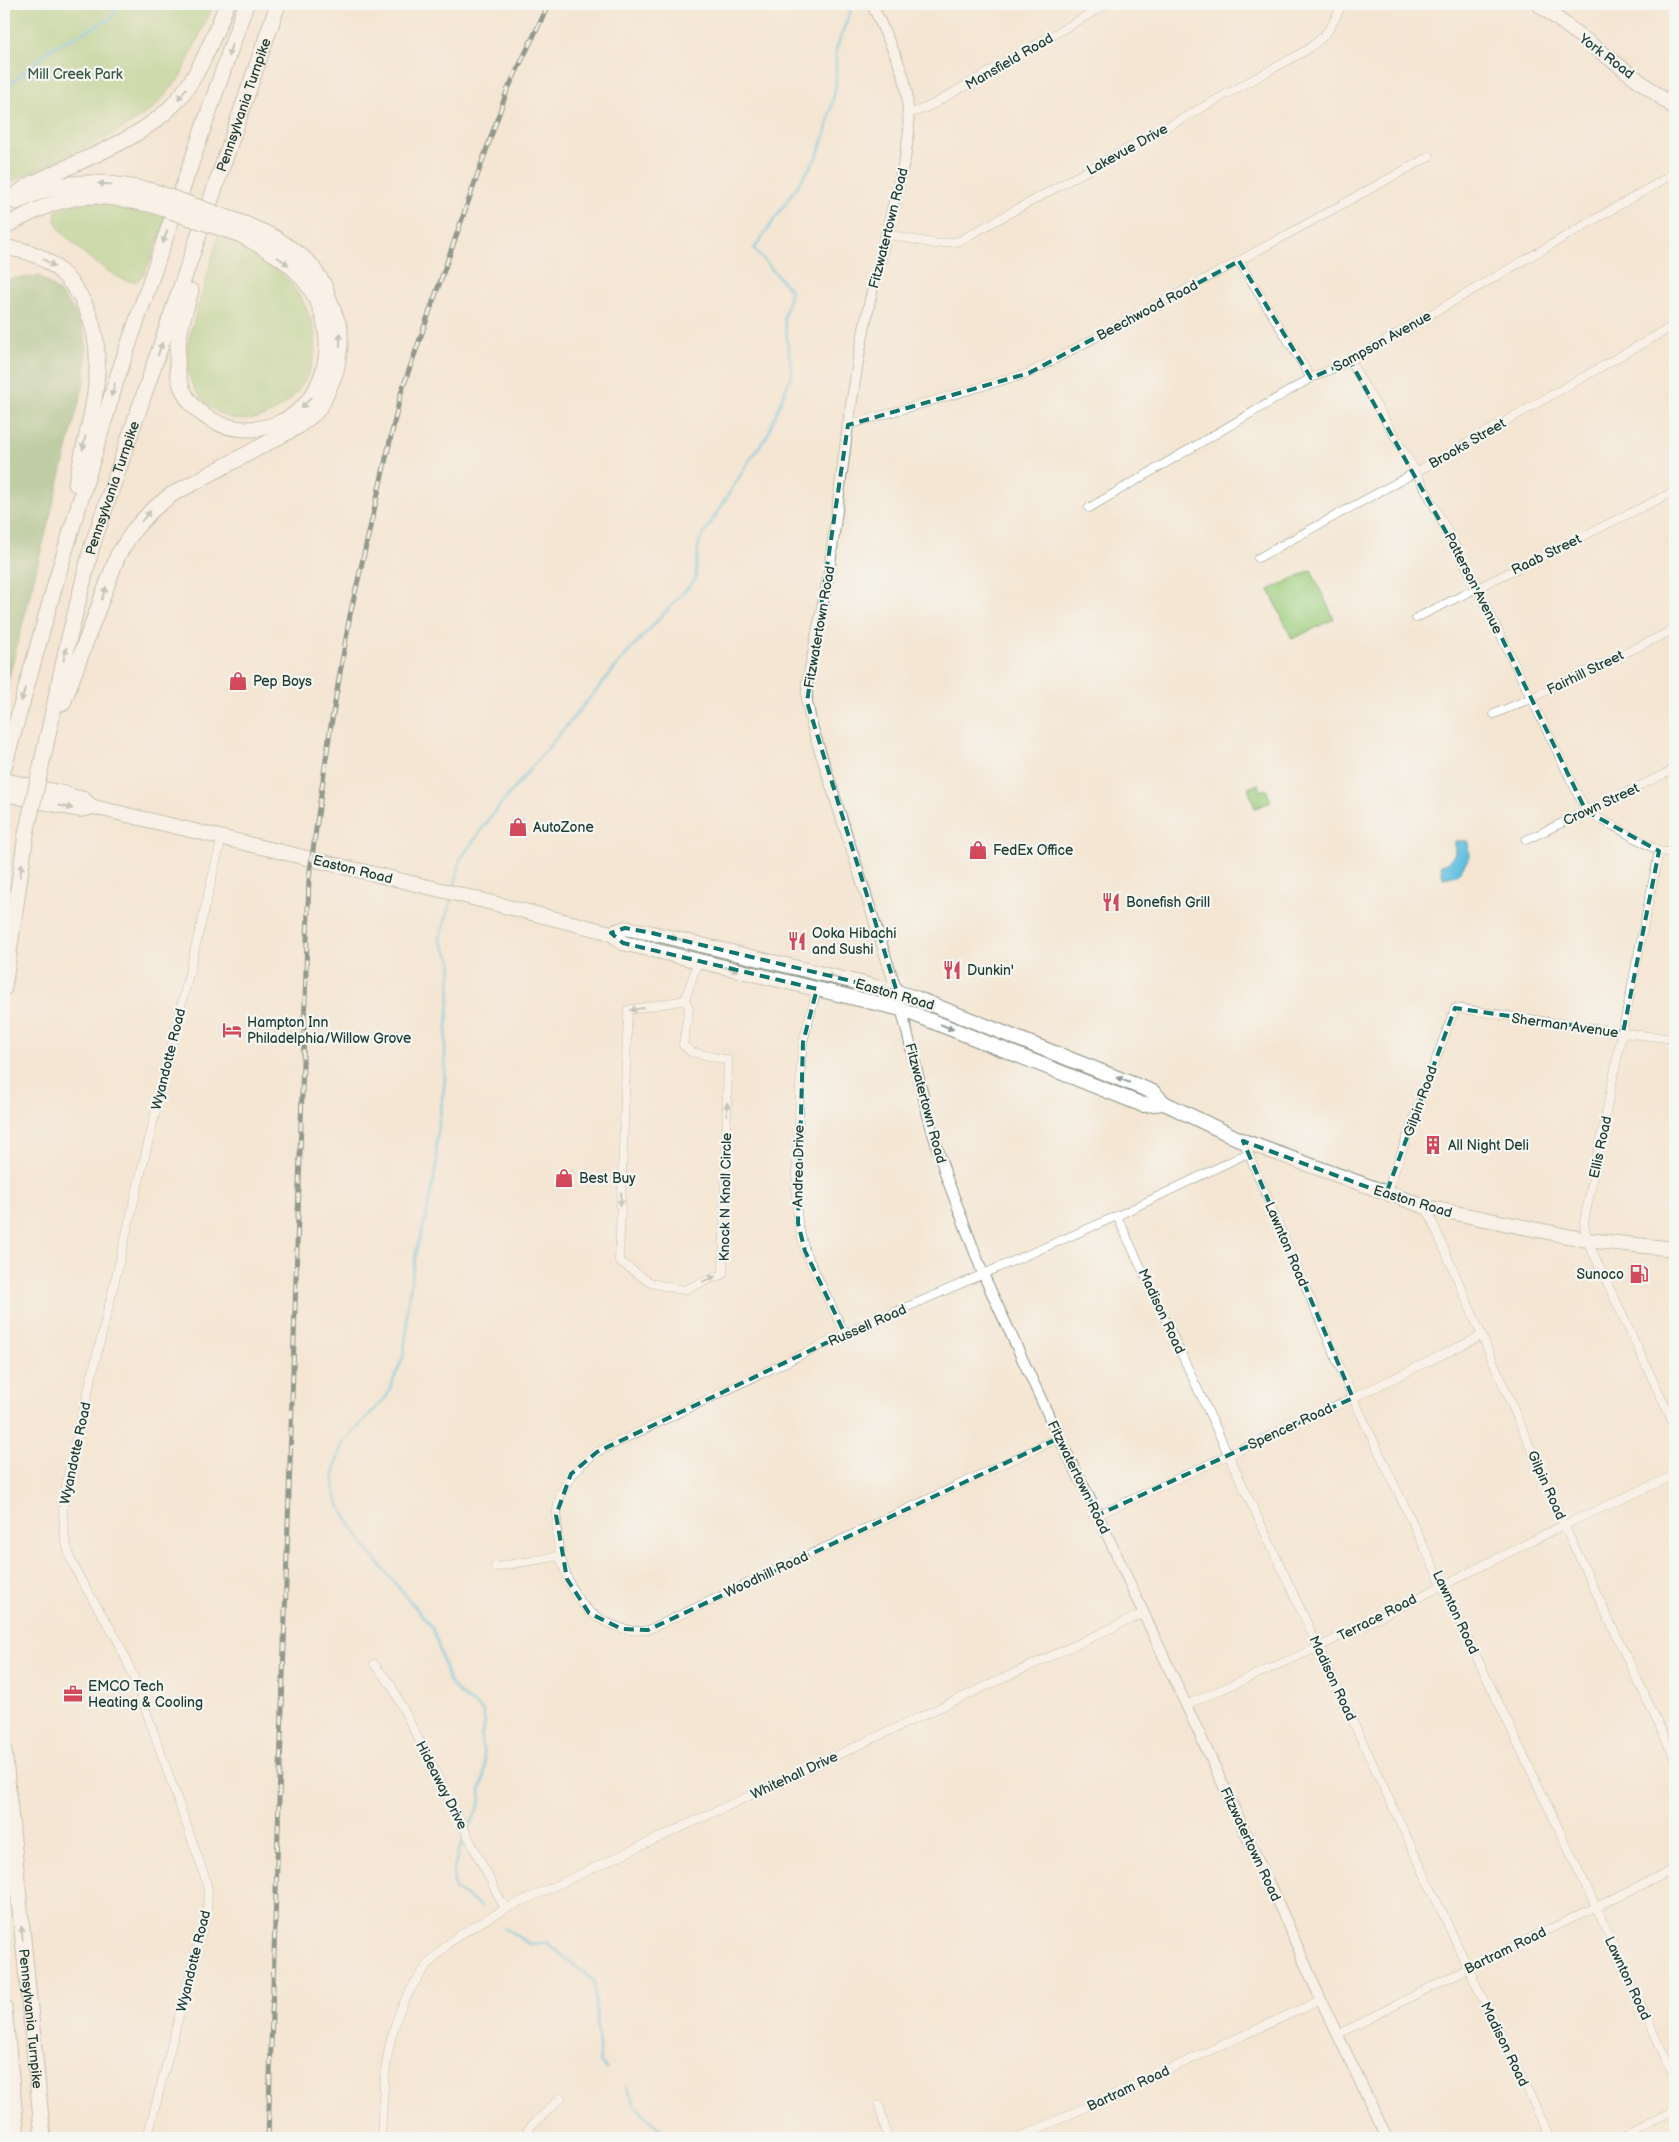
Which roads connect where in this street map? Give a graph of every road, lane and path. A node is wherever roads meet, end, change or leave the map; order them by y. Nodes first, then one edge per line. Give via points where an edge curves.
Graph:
1 (227, 4) edge
2 (246, 4) edge
3 (278, 4) edge
4 (872, 4) edge
5 (1107, 4) edge
6 (1342, 4) edge
7 (1538, 4) edge
8 (1675, 108) edge
9 (909, 114) junction
10 (1430, 156) dead end
11 (1675, 173) edge
12 (215, 190) junction
13 (151, 197) junction
14 (4, 206) edge
15 (4, 227) edge
16 (243, 229) junction
17 (886, 234) junction
18 (4, 248) edge
19 (1239, 261) junction
20 (1675, 324) edge
21 (1350, 361) junction
22 (1311, 378) junction
23 (848, 425) junction
24 (1416, 472) junction
25 (1674, 495) edge
26 (1089, 508) dead end
27 (1258, 558) dead end
28 (56, 580) junction
29 (1477, 588) junction
30 (1416, 618) dead end
31 (1675, 629) edge
32 (1532, 698) junction
33 (1494, 714) dead end
34 (44, 753) junction
35 (5, 761) edge
36 (1675, 769) edge
37 (4, 780) edge
38 (4, 794) edge
39 (67, 794) joint
40 (94, 807) junction
41 (1586, 811) junction
42 (222, 837) junction
43 (1526, 840) dead end
44 (1659, 851) junction
45 (1675, 853) edge
46 (611, 933) junction
47 (698, 961) junction
48 (4, 988) edge
49 (817, 989) junction
50 (897, 992) junction
51 (685, 1000) junction
52 (1455, 1008) joint
53 (901, 1009) junction
54 (1623, 1034) junction
55 (1675, 1039) edge
56 (1164, 1103) junction
57 (1245, 1147) junction
58 (1386, 1194) junction
59 (1426, 1208) junction
60 (1118, 1216) junction
61 (1587, 1240) junction
62 (1675, 1249) edge
63 (983, 1274) junction
64 (846, 1334) junction
65 (1481, 1336) junction
66 (1353, 1398) junction
67 (1675, 1427) edge
68 (1059, 1438) junction
69 (1229, 1454) junction
70 (1675, 1475) edge
71 (1098, 1515) junction
72 (1564, 1525) junction
73 (560, 1556) junction
74 (495, 1567) dead end
75 (1443, 1584) junction
76 (1144, 1614) junction
77 (1319, 1647) junction
78 (374, 1664) dead end
79 (1186, 1705) junction
80 (4, 1750) edge
81 (1675, 1759) edge
82 (1675, 1869) edge
83 (1596, 1907) junction
84 (505, 1909) junction
85 (1468, 1968) junction
86 (1320, 2000) junction
87 (4, 2007) edge
88 (1337, 2036) junction
89 (1675, 2079) edge
90 (561, 2098) dead end
91 (879, 2105) dead end
92 (1675, 2111) edge
93 (17, 2138) edge
94 (43, 2138) edge
95 (147, 2138) edge
96 (381, 2138) edge
97 (522, 2138) edge
98 (888, 2138) edge
99 (1018, 2138) edge
100 (1387, 2138) edge
101 (1551, 2138) edge
102 (1618, 2138) edge

1 -> 14 highway via 186,89 160,118 134,135 29,186
2 -> 28 highway, Pennsylvania Turnpike via 117,378
3 - 12 highway, Pennsylvania Turnpike
4 - 9 street, Fitzwatertown Road via 899,66
5 - 9 street, Mansfield Road via 930,106
6 - 17 street, Lakevue Drive via 1322,39 1305,51 959,242 936,244
7 - 8 highway, York Road
9 - 17 street, Fitzwatertown Road via 905,158
10 - 19 street, Beechwood Road
11 - 21 street, Sampson Avenue
16 -> 12 highway via 297,272 316,296 322,310 327,348 324,369 308,402 277,423 249,430 231,429 204,416 188,399 179,376 178,357 185,310 204,250
34 -> 12 highway, Pennsylvania Turnpike via 92,546
13 -> 14 highway via 105,184 73,184 52,188
13 - 15 highway via 70,199
13 - 16 highway, bridge
34 -> 16 highway via 118,555 134,530 171,496 297,427 323,402 336,371 340,329 324,285 300,255 274,238
17 - 23 street, Fitzwatertown Road via 870,300
18 -> 28 highway via 25,250 40,256 61,272 85,304 96,337 98,368 94,395
19 - 22 street
19 - 23 street, Beechwood Road via 1029,373
20 - 24 street, Brooks Street
21 - 22 street, Sampson Avenue
21 - 24 street, Patterson Avenue
22 - 26 street, Sampson Avenue
23 - 50 street, Fitzwatertown Road via 829,572 807,684 807,702 816,740
24 - 27 street, Brooks Street
24 - 29 street, Patterson Avenue
25 - 29 street, Raab Street
28 -> 35 highway, Pennsylvania Turnpike
29 - 30 street, Raab Street
29 - 32 street, Patterson Avenue
31 - 32 street, Fairhill Street
32 - 33 street, Fairhill Street
32 - 41 street, Patterson Avenue
48 -> 34 highway, Pennsylvania Turnpike, bridge via 26,834
36 - 41 street, Crown Street
37 - 39 highway, Easton Road
38 -> 40 highway, Easton Road via 80,810
39 - 40 main road, Easton Road via 84,798
40 - 42 highway, Easton Road
41 - 43 street, Crown Street
41 - 44 street
42 - 46 highway, Easton Road
42 - 95 street, Wyandotte Road via 69,1470 63,1509 64,1534 70,1558 118,1641 135,1680 208,1890 207,1910
44 - 45 street
44 - 54 street, Ellis Road
46 - 47 highway, Easton Road via 623,942
50 -> 46 highway, Easton Road via 652,933 626,928
47 -> 49 highway, Easton Road
47 - 51 street, Knock N Knoll Circle
49 - 53 highway, Easton Road
49 - 64 street, Andrea Drive via 801,1063 796,1192 798,1223 805,1251
50 - 53 street, Fitzwatertown Road
56 -> 50 highway, Easton Road via 1153,1092
51 -> 51 street, Knock N Knoll Circle via 628,1010 619,1261 651,1283 683,1290 724,1274 728,1060 691,1052 683,1045 689,1008
52 - 54 street, Sherman Avenue
52 - 58 street, Gilpin Road
53 -> 56 highway, Easton Road via 1143,1105
53 - 63 street, Fitzwatertown Road via 944,1169
54 - 55 street, Sherman Avenue
54 - 61 street, Ellis Road via 1584,1222
56 - 57 highway, Easton Road
57 - 58 highway, Easton Road
57 - 60 street, Russell Road
57 - 66 street, Lawnton Road
58 - 59 highway, Easton Road
59 - 61 highway, Easton Road
59 - 65 street, Gilpin Road
60 - 63 street, Russell Road
60 - 69 street, Madison Road
61 - 62 highway, Easton Road
61 - 67 street, Ellis Road
63 - 64 street, Russell Road
63 - 68 street, Fitzwatertown Road
64 - 73 street, Russell Road via 597,1452 582,1463 571,1474 559,1500 556,1531
65 - 66 street, Spencer Road
65 - 72 street, Gilpin Road
66 - 69 street, Spencer Road
66 - 75 street, Lawnton Road
68 - 71 street, Fitzwatertown Road
68 - 73 street, Woodhill Road via 648,1630 634,1632 622,1629 589,1612 574,1592
69 - 71 street, Spencer Road
69 - 77 street, Madison Road
70 - 72 street, Terrace Road
71 - 76 street, Fitzwatertown Road
72 - 75 street, Terrace Road
72 - 81 street, Gilpin Road
73 - 74 street
75 - 77 street, Terrace Road
75 - 83 street, Lawnton Road
76 - 79 street, Fitzwatertown Road
76 - 84 street, Whitehall Drive
77 - 79 street, Terrace Road
77 - 85 street, Madison Road
78 - 84 street, Hideaway Drive via 391,1685
79 - 86 street, Fitzwatertown Road
94 -> 80 highway, Pennsylvania Turnpike
82 - 83 street, Bartram Road
83 - 85 street, Bartram Road
83 - 89 street, Lawnton Road
84 - 96 street, Whitehall Drive via 448,1944 407,1995 393,2027 384,2069
85 - 88 street, Bartram Road
85 - 101 street, Madison Road
86 - 88 street, Fitzwatertown Road
86 - 99 street, Bartram Road
87 - 93 highway, Pennsylvania Turnpike
88 - 100 street, Fitzwatertown Road
90 - 97 street
91 - 98 street
92 - 102 street

